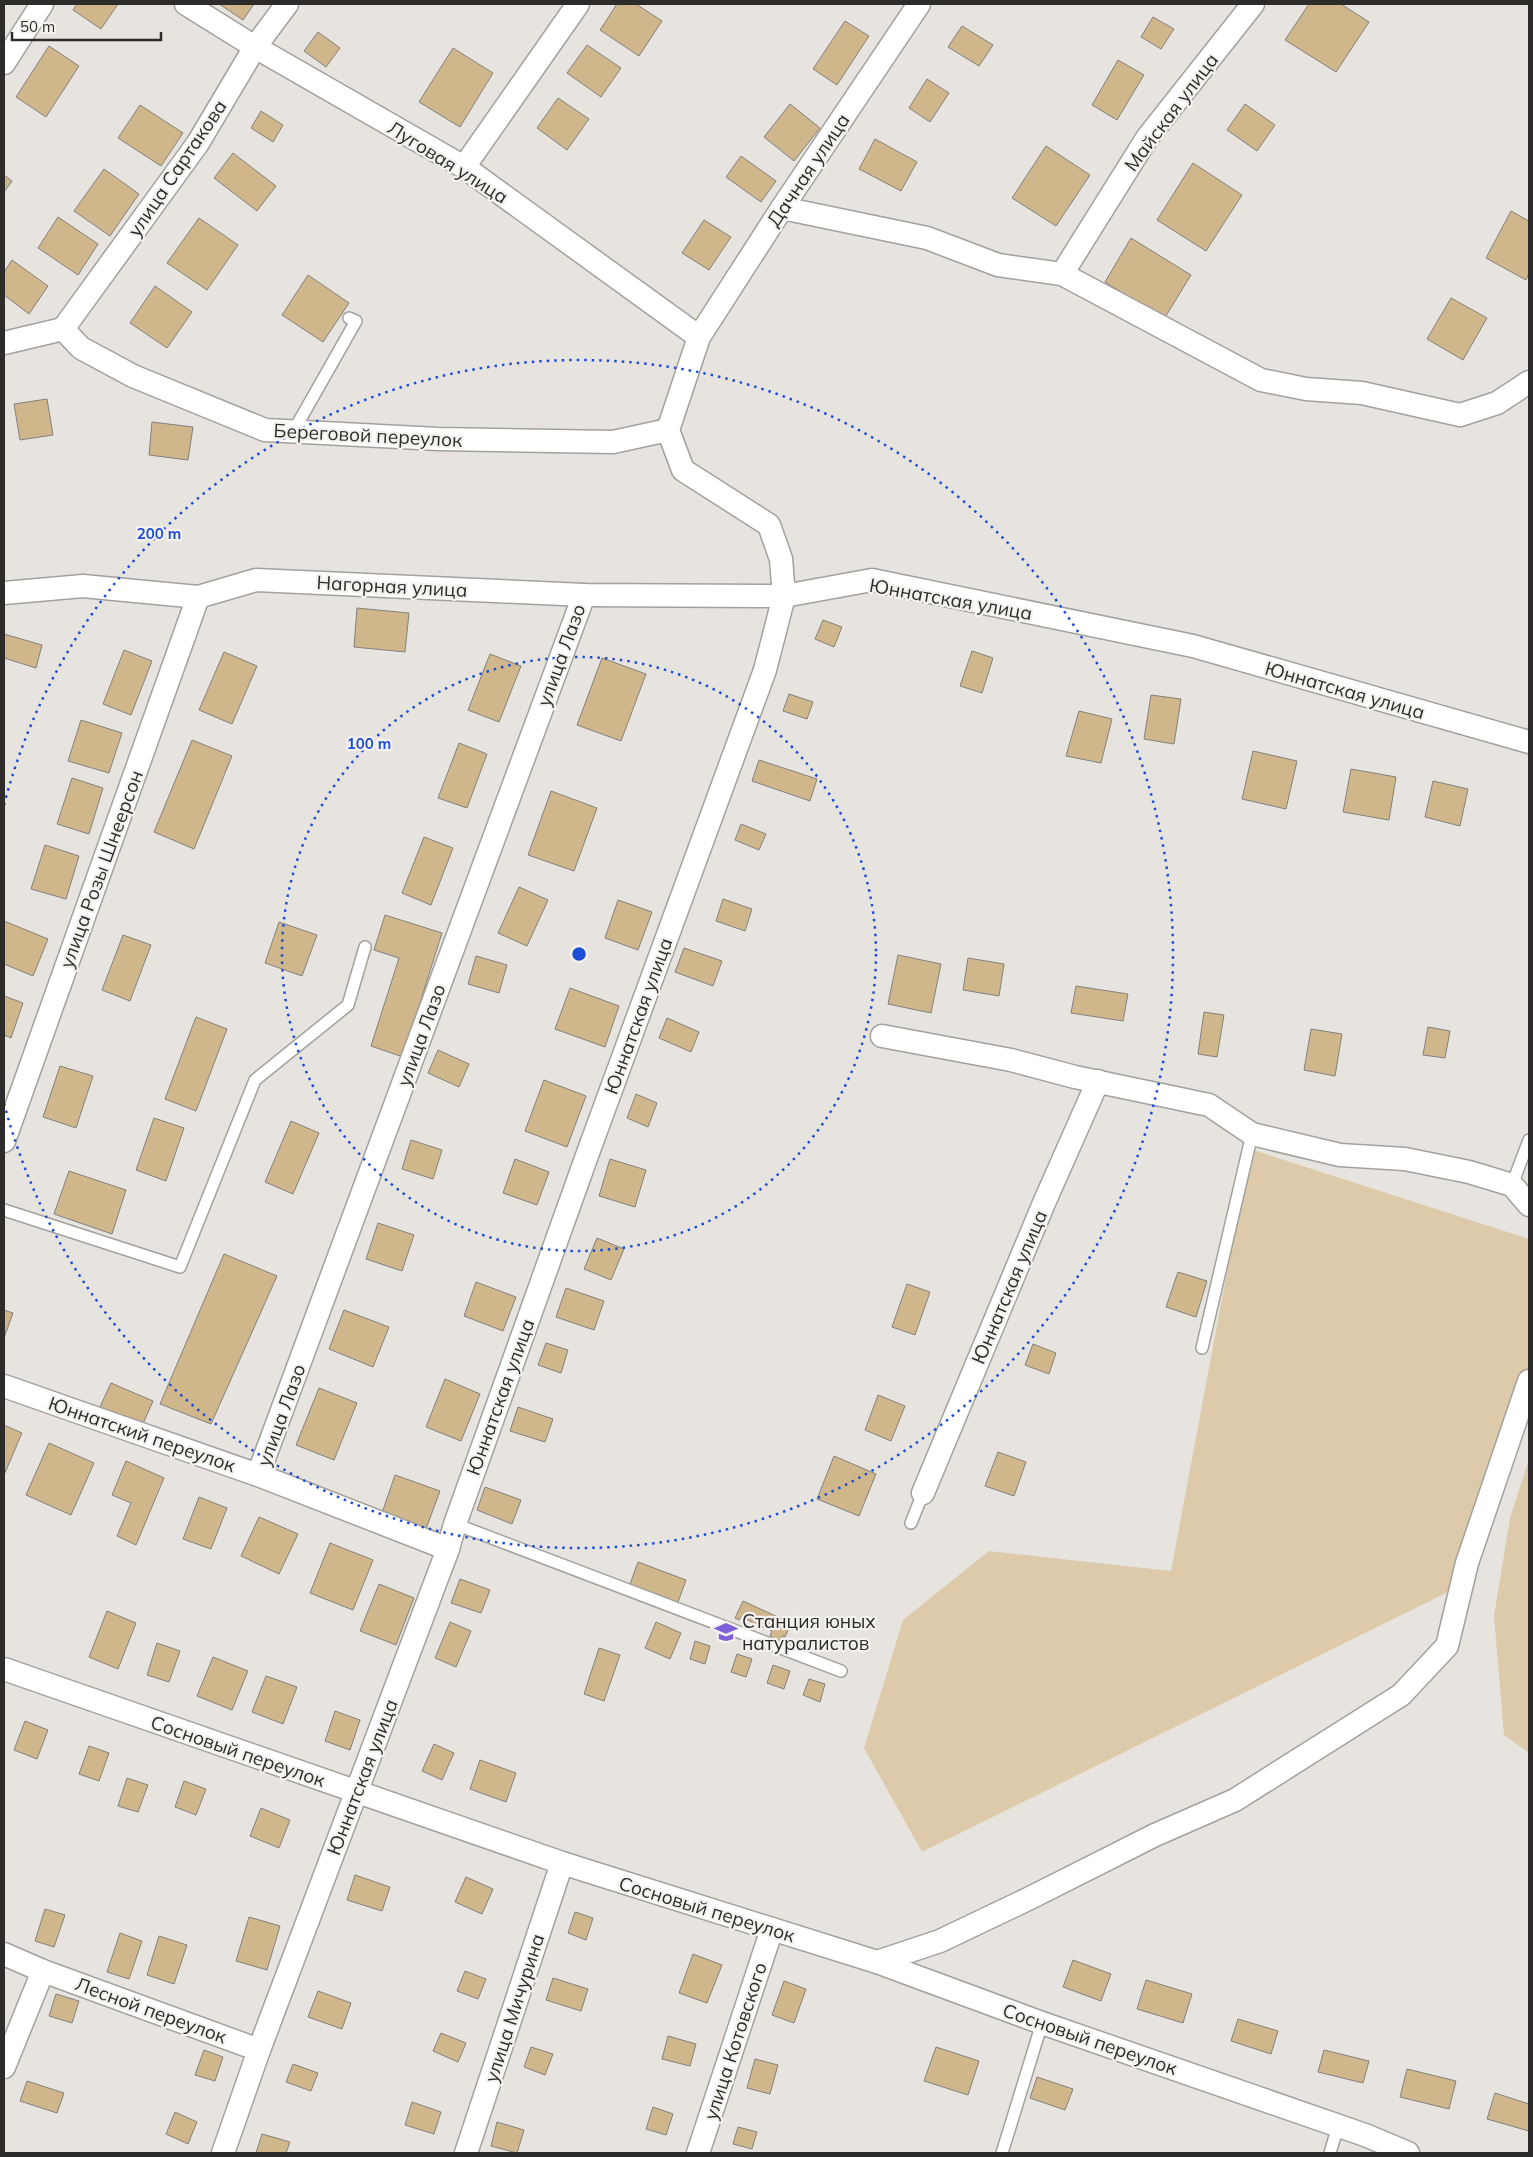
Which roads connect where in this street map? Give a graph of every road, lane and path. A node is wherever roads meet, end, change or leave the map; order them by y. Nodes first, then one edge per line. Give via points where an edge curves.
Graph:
1 (42, 4) edge
2 (186, 4) edge
3 (287, 4) edge
4 (578, 4) edge
5 (919, 4) edge
6 (1252, 4) edge
7 (255, 48) junction
8 (4, 63) edge
9 (464, 167) junction
10 (782, 208) junction
11 (1062, 274) junction
12 (349, 318) dead end
13 (63, 330) junction
14 (699, 337) junction
15 (4, 343) edge
16 (1529, 382) edge
17 (668, 430) junction
18 (293, 432) junction
19 (4, 593) edge
20 (584, 595) junction
21 (784, 596) junction
22 (198, 597) junction
23 (1529, 742) edge
24 (365, 947) dead end
25 (882, 1036) dead end
26 (1098, 1081) junction
27 (1252, 1134) junction
28 (1529, 1140) edge
29 (4, 1141) edge
30 (1512, 1185) junction
31 (1529, 1205) edge
32 (4, 1210) edge
33 (1202, 1348) dead end
34 (1529, 1381) edge
35 (4, 1386) edge
36 (258, 1475) junction
37 (923, 1493) joint
38 (911, 1523) dead end
39 (454, 1524) junction
40 (448, 1549) junction
41 (4, 1669) edge
42 (841, 1671) dead end
43 (356, 1793) junction
44 (562, 1863) junction
45 (772, 1929) junction
46 (4, 1954) edge
47 (877, 1962) junction
48 (43, 1971) junction
49 (1042, 2023) junction
50 (259, 2050) junction
51 (4, 2066) edge
52 (1338, 2126) junction
53 (222, 2153) edge
54 (466, 2153) edge
55 (698, 2153) edge
56 (1002, 2153) edge
57 (1330, 2153) edge
58 (1408, 2153) edge

1 - 8 street
2 - 7 street, Луговая улица
3 - 7 street, улица Сартакова
4 - 9 street
5 - 10 street, Дачная улица
6 - 11 street, Майская улица via 1147,138
7 - 9 street, Луговая улица
7 - 13 street, улица Сартакова via 198,143
9 - 14 street, Луговая улица
10 - 11 street via 927,238 998,265
10 - 14 street, Дачная улица
11 - 16 street via 1262,380 1362,393 1460,415 1497,403
12 - 18 lane via 356,321
13 - 15 street
13 - 18 street, Береговой переулок via 81,348 133,376 265,430
14 - 17 street, Дачная улица
17 - 18 street, Береговой переулок via 613,442
17 - 21 street via 683,470 769,526 781,559
19 - 22 street, Нагорная улица via 83,586
20 - 21 street, Нагорная улица
20 - 22 street, Нагорная улица via 256,580
20 - 36 street, улица Лазо
21 - 23 street, Юннатская улица via 872,580 1192,646
21 - 39 street, Юннатская улица via 765,670
22 - 29 street, улица Розы Шнеерсон
24 - 32 lane via 348,1005 255,1080 180,1267
25 - 26 street via 1011,1060
26 - 27 street via 1209,1105
26 - 37 street, Юннатская улица
27 - 30 street via 1340,1155 1405,1159
27 - 33 lane
28 - 30 lane
30 - 31 street
34 - 47 street via 1467,1563 1447,1646 1401,1695 1235,1800 1155,1835 940,1941
35 - 36 street, Юннатский переулок
36 - 40 street, Юннатский переулок
37 - 38 lane
39 - 40 street, Юннатская улица
39 - 42 lane
40 - 43 street, Юннатская улица
41 - 43 street, Сосновый переулок
43 - 44 street, Сосновый переулок
43 - 50 street, Юннатская улица
44 - 45 street, Сосновый переулок
44 - 54 street, улица Мичурина
45 - 47 street, Сосновый переулок
45 - 55 street, улица Котовского
46 - 48 street, Лесной переулок
47 - 49 street, Сосновый переулок
48 - 50 street, Лесной переулок
48 - 51 street
49 - 52 street, Сосновый переулок
49 - 56 lane
50 - 53 street, Юннатская улица
52 - 57 lane
52 - 58 street, Сосновый переулок

